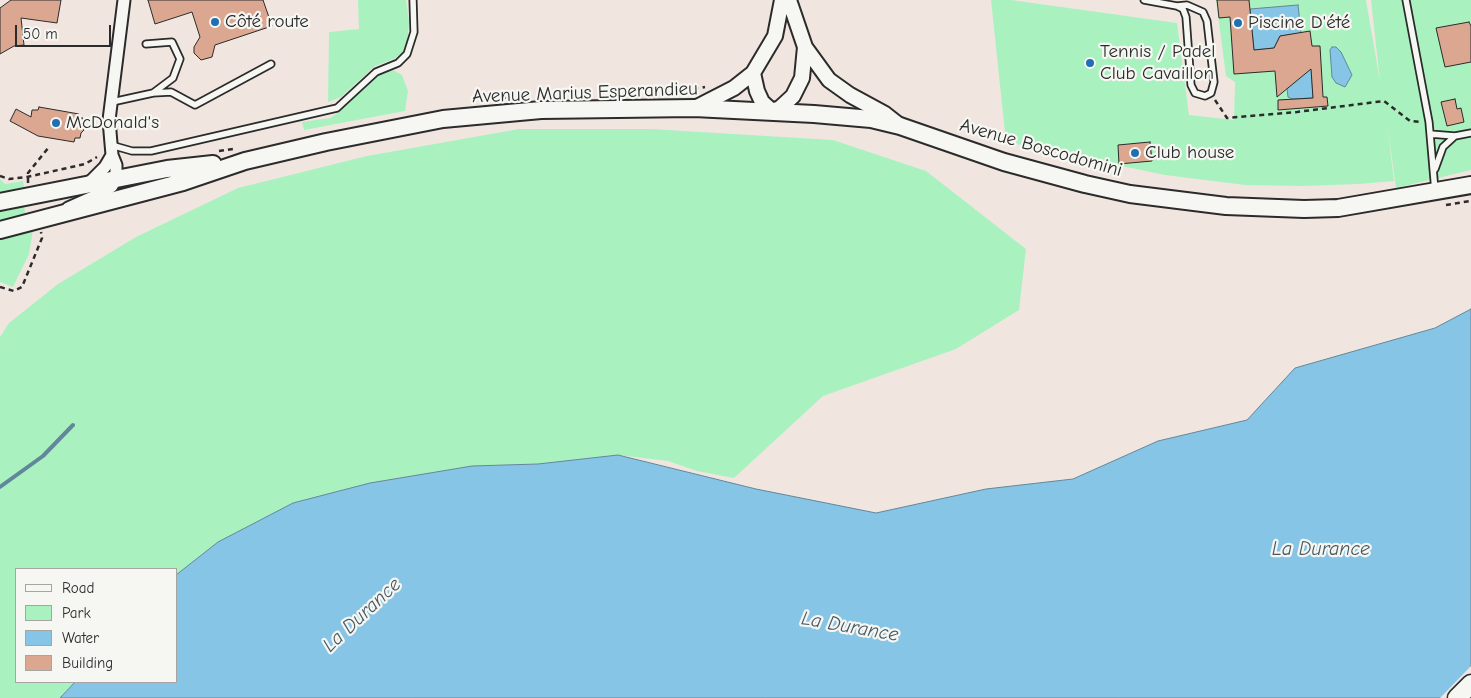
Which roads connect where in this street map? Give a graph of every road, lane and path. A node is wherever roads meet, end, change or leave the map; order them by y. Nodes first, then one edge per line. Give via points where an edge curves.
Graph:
1 (124, 0) edge
2 (413, 0) edge
3 (782, 0) edge
4 (789, 0) edge
5 (1144, 0) edge
6 (1406, 0) edge
7 (1153, 1) edge
8 (1177, 6) junction
9 (146, 44) dead end
10 (805, 47) junction
11 (271, 64) dead end
12 (753, 73) junction
13 (153, 93) junction
14 (1211, 93) junction
15 (110, 102) junction
16 (694, 108) junction
17 (772, 112) junction
18 (1428, 122) junction
19 (900, 126) junction
20 (1471, 132) edge
21 (1430, 134) junction
22 (1455, 136) junction
23 (114, 161) junction
24 (245, 161) junction
25 (1434, 173) junction
26 (0, 176) edge
27 (88, 184) junction
28 (1471, 185) edge
29 (1428, 194) junction
30 (1471, 201) edge
31 (0, 202) edge
32 (55, 215) junction
33 (0, 230) edge
34 (1471, 684) edge
35 (1457, 698) edge

1 - 15 street
2 - 23 lane via 414,32 407,54 398,63 376,72 337,108 151,151 132,151
3 - 12 street via 775,36
4 - 10 street
5 - 7 lane
6 - 18 lane
7 - 8 lane
8 - 14 lane via 1186,17 1191,85 1200,96
8 - 14 lane via 1195,7 1208,20 1214,82
9 - 13 lane via 172,42 180,59 173,78
10 - 17 street via 799,86 789,102
10 - 19 street via 837,88 885,114
11 - 13 lane via 195,105 171,92
12 - 16 street via 734,88
12 - 17 street via 762,102
13 - 15 lane
14 - 18 path via 1227,118 1384,101 1410,122
15 - 23 street
16 - 17 main road, Avenue Marius Esperandieu
16 - 24 main road, Avenue Marius Esperandieu via 541,110 472,116 406,125
17 - 19 main road, Avenue Marius Esperandieu via 846,116
18 - 21 lane
19 - 29 main road, Avenue Boscodomini via 1043,173 1112,190 1180,201 1304,209
20 - 22 lane
21 - 22 lane
21 - 25 lane
22 - 25 lane via 1443,147
23 - 24 main road, Avenue Marius Esperandieu via 151,172
23 - 26 path via 97,157 85,164 27,177 9,179
23 - 27 main road, Avenue Marius Esperandieu
23 - 27 street
23 - 32 street via 112,186
24 - 32 main road, Avenue Marius Esperandieu via 183,182
25 - 29 lane
27 - 31 main road, Avenue Marius Esperandieu
28 - 29 main road, Avenue Boscodomini
29 - 30 path via 1449,206
32 - 33 main road, Avenue Marius Esperandieu
34 - 35 main road

